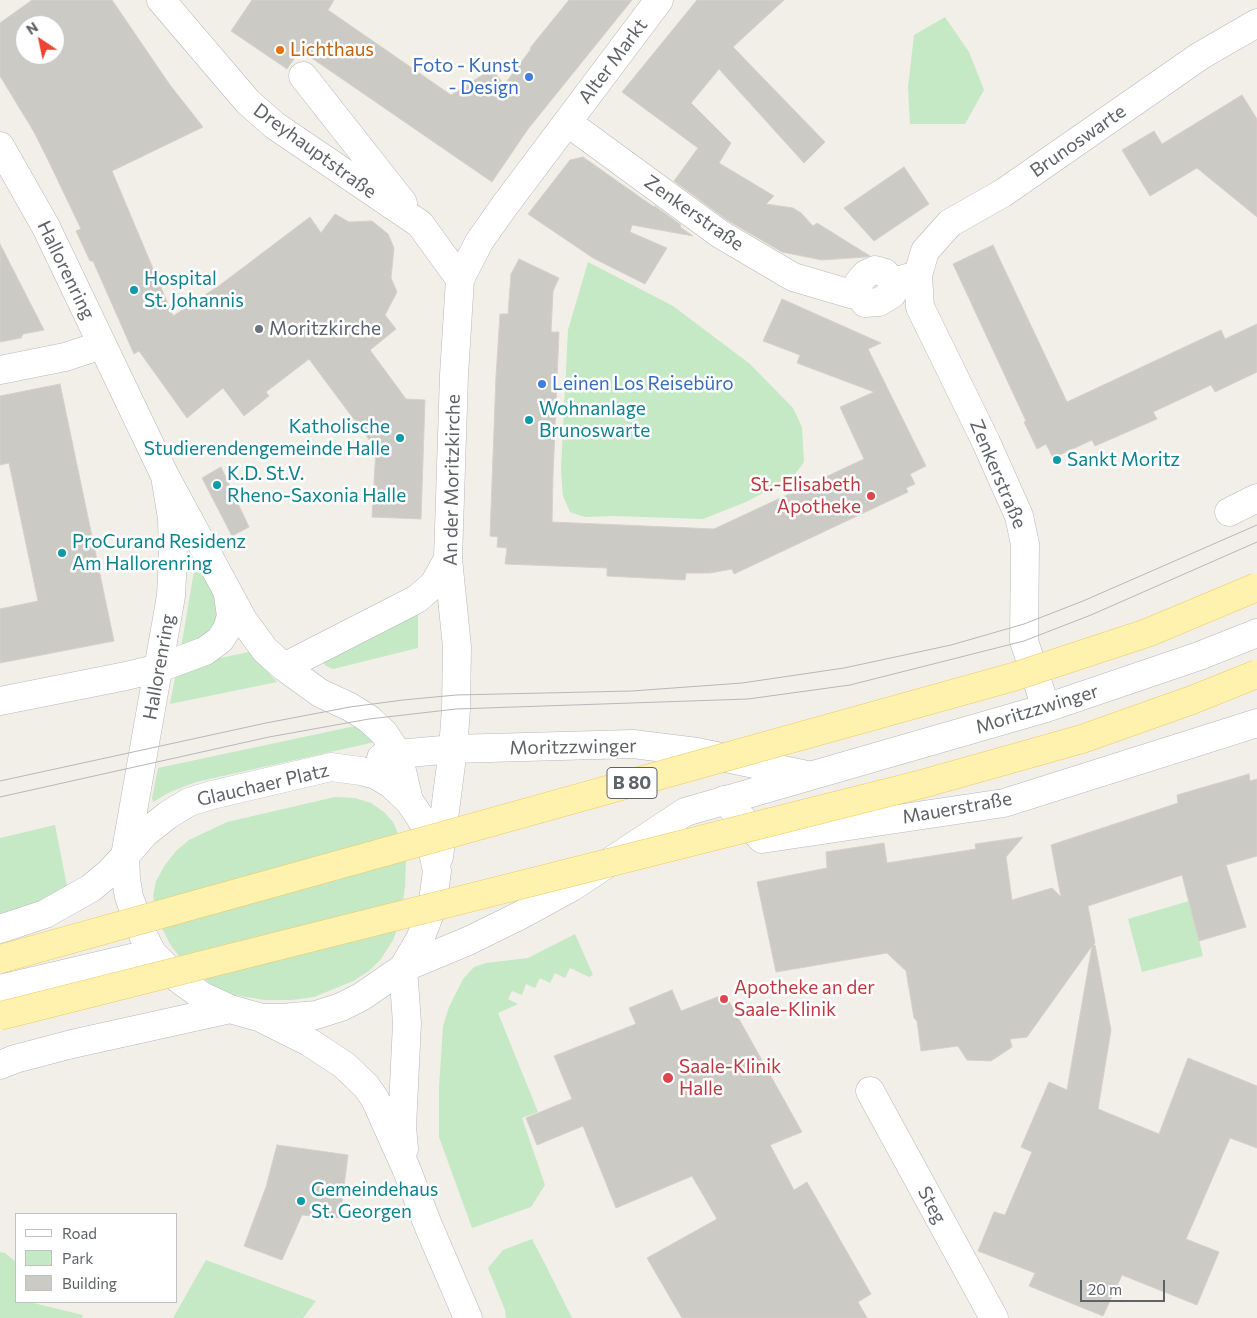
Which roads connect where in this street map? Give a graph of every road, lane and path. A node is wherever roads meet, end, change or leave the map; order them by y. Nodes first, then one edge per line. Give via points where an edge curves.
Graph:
1 (660, 0) edge
2 (174, 5) edge
3 (1257, 23) edge
4 (303, 76) dead end
5 (567, 122) junction
6 (0, 146) edge
7 (420, 224) junction
8 (460, 279) junction
9 (906, 279) junction
10 (102, 345) junction
11 (0, 370) edge
12 (165, 476) junction
13 (1257, 498) edge
14 (1229, 512) dead end
15 (448, 559) junction
16 (225, 587) junction
17 (1257, 588) edge
18 (1257, 632) edge
19 (284, 667) junction
20 (159, 668) junction
21 (1257, 674) edge
22 (0, 701) edge
23 (1046, 708) junction
24 (1257, 723) edge
25 (453, 749) junction
26 (398, 754) junction
27 (331, 767) junction
28 (814, 776) junction
29 (724, 800) junction
30 (408, 801) junction
31 (125, 856) junction
32 (437, 871) junction
33 (0, 929) edge
34 (152, 953) junction
35 (0, 959) edge
36 (402, 968) junction
37 (0, 989) edge
38 (230, 1009) junction
39 (0, 1016) edge
40 (262, 1018) junction
41 (0, 1065) edge
42 (870, 1091) dead end
43 (406, 1168) junction
44 (468, 1318) edge
45 (994, 1318) edge

1 - 5 street, Alter Markt
2 - 7 street, Dreyhauptstraße via 248,102 274,124
3 - 9 street, Brunoswarte via 1200,56 1003,193 950,222
4 - 7 street, Dreyhauptstraße
5 - 8 street, An der Moritzkirche via 479,242
5 - 9 street, Zenkerstraße via 720,234 793,277 851,294 857,292 865,303 879,302
6 - 10 street, Hallorenring via 46,227
7 - 8 street, Dreyhauptstraße
8 - 15 street, An der Moritzkirche
9 - 23 street, Zenkerstraße via 1019,516 1025,544 1024,641
10 - 11 street via 65,357
10 - 12 street, Hallorenring
12 - 16 street, Hallorenring
12 - 20 street, Hallorenring via 172,518 173,555 171,596
13 - 14 street
15 - 19 street via 434,584 417,599
15 - 25 street, An der Moritzkirche via 457,647
16 - 19 street, Hallorenring via 265,650
16 - 20 street via 231,616 220,640 205,651
17 - 35 main road, B 80, bridge via 1147,633 1013,677
18 - 23 street, Moritzzwinger via 1199,656
19 - 26 street, Hallorenring via 320,693 369,719 384,733
20 - 22 street
20 - 31 street, Hallorenring
21 - 39 main road, bridge via 1082,738 922,784
23 - 28 street, Moritzzwinger
24 - 29 street, Mauerstraße via 1004,803 762,839
25 - 26 street, Moritzzwinger
25 - 28 street, Moritzzwinger via 633,744 697,752
25 - 32 street, An der Moritzkirche
26 - 27 street, Moritzzwinger
26 - 30 street, Glauchaer Platz
27 - 30 street, Glauchaer Platz via 376,775
27 - 31 street, Glauchaer Platz via 190,802 145,833
28 - 29 street, Moritzzwinger
29 - 36 street, Moritzzwinger via 685,812 572,887 519,916
30 - 32 street, Glauchaer Platz via 430,838
31 - 33 street via 80,895 45,914
31 - 34 street, Glauchaer Platz via 130,897
32 - 36 street, Glauchaer Platz via 432,908 420,939
34 - 37 street
34 - 38 street, Glauchaer Platz via 182,982
36 - 40 street, Glauchaer Platz via 361,997 316,1015
36 - 43 street via 407,1023 402,1127
38 - 40 street, Glauchaer Platz
38 - 41 street via 72,1044
40 - 43 street via 309,1042 354,1074 375,1099
42 - 45 street, Steg
43 - 44 street

